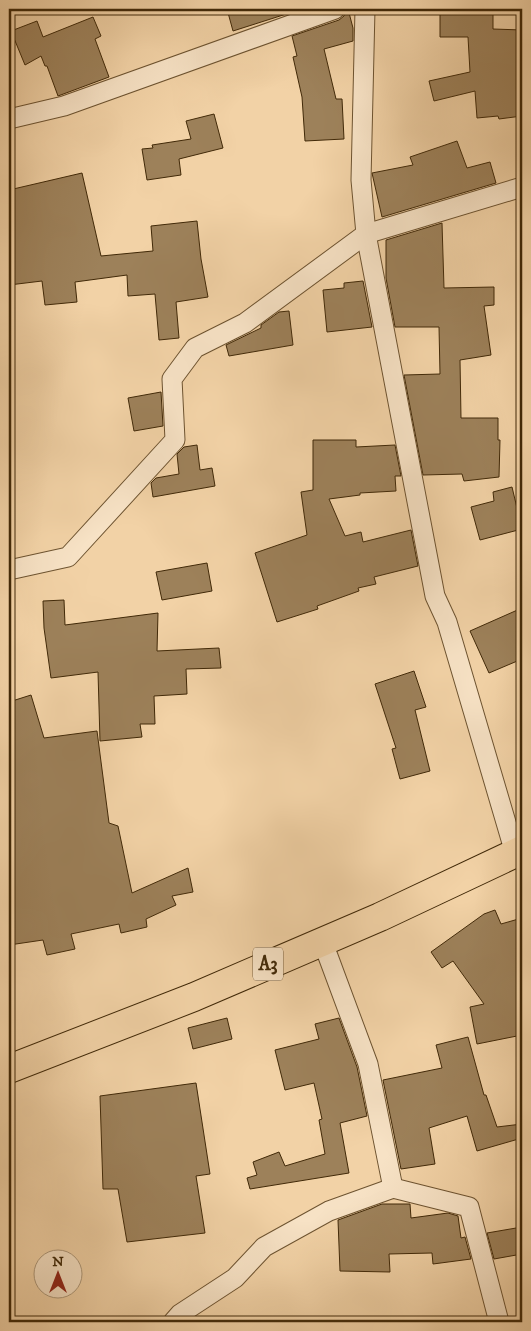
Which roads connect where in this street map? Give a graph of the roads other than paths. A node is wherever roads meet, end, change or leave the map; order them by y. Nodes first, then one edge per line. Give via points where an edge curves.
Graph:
1 (334, 9) edge
2 (365, 9) edge
3 (9, 119) edge
4 (522, 187) edge
5 (366, 234) junction
6 (9, 570) edge
7 (518, 852) edge
8 (322, 940) junction
9 (9, 1069) edge
10 (392, 1188) junction
11 (173, 1322) edge
12 (499, 1322) edge

1 - 3 street via 64,106
2 - 5 street via 361,180
4 - 5 street
5 - 6 street via 245,323 195,348 172,379 175,440 68,557
5 - 7 street via 435,596 447,622
7 - 8 highway, A3 via 380,917
8 - 9 highway, A3 via 194,997
8 - 10 street via 368,1064
10 - 11 street via 329,1211 264,1247 235,1278
10 - 12 street via 469,1207

